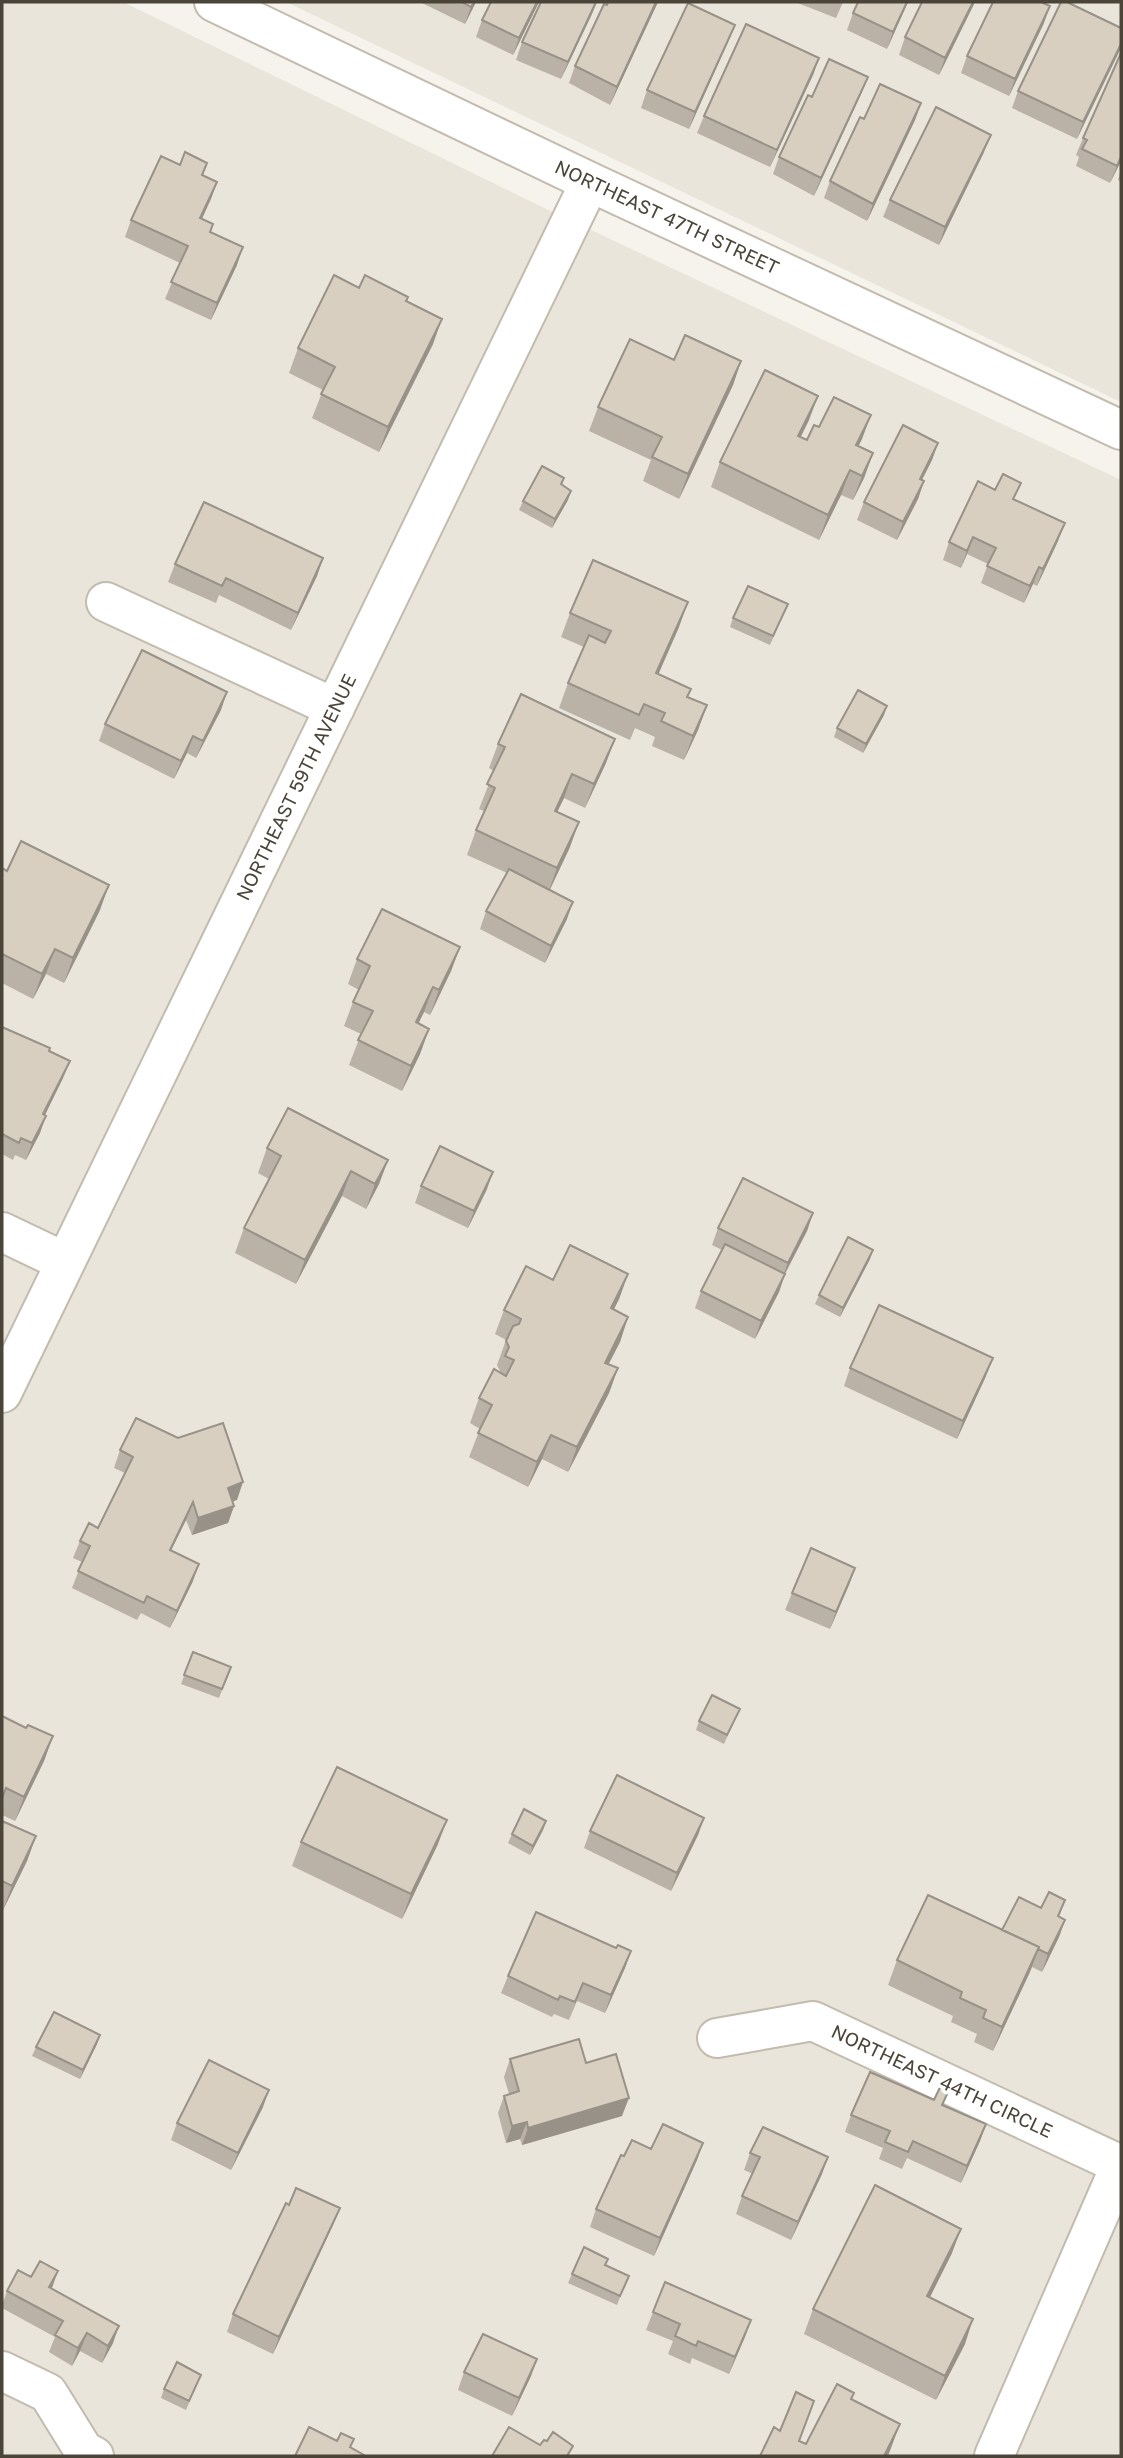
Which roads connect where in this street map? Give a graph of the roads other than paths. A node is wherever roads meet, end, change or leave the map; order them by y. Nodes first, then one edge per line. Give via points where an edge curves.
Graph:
1 (214, 2) edge
2 (590, 182) junction
3 (1121, 430) edge
4 (106, 602) dead end
5 (335, 708) junction
6 (2, 1232) edge
7 (65, 1262) junction
8 (2, 1393) edge
9 (717, 2038) dead end
10 (1121, 2164) edge
11 (2, 2371) edge
12 (94, 2456) edge
13 (994, 2456) edge

1 - 2 street, NORTHEAST 47TH STREET
2 - 3 street, NORTHEAST 47TH STREET
2 - 5 street, NORTHEAST 59TH AVENUE
4 - 5 street
5 - 7 street, NORTHEAST 59TH AVENUE
6 - 7 street
7 - 8 street, NORTHEAST 59TH AVENUE
9 - 10 street, NORTHEAST 44TH CIRCLE via 813,2021
10 - 13 street
11 - 12 street via 48,2393 84,2451

